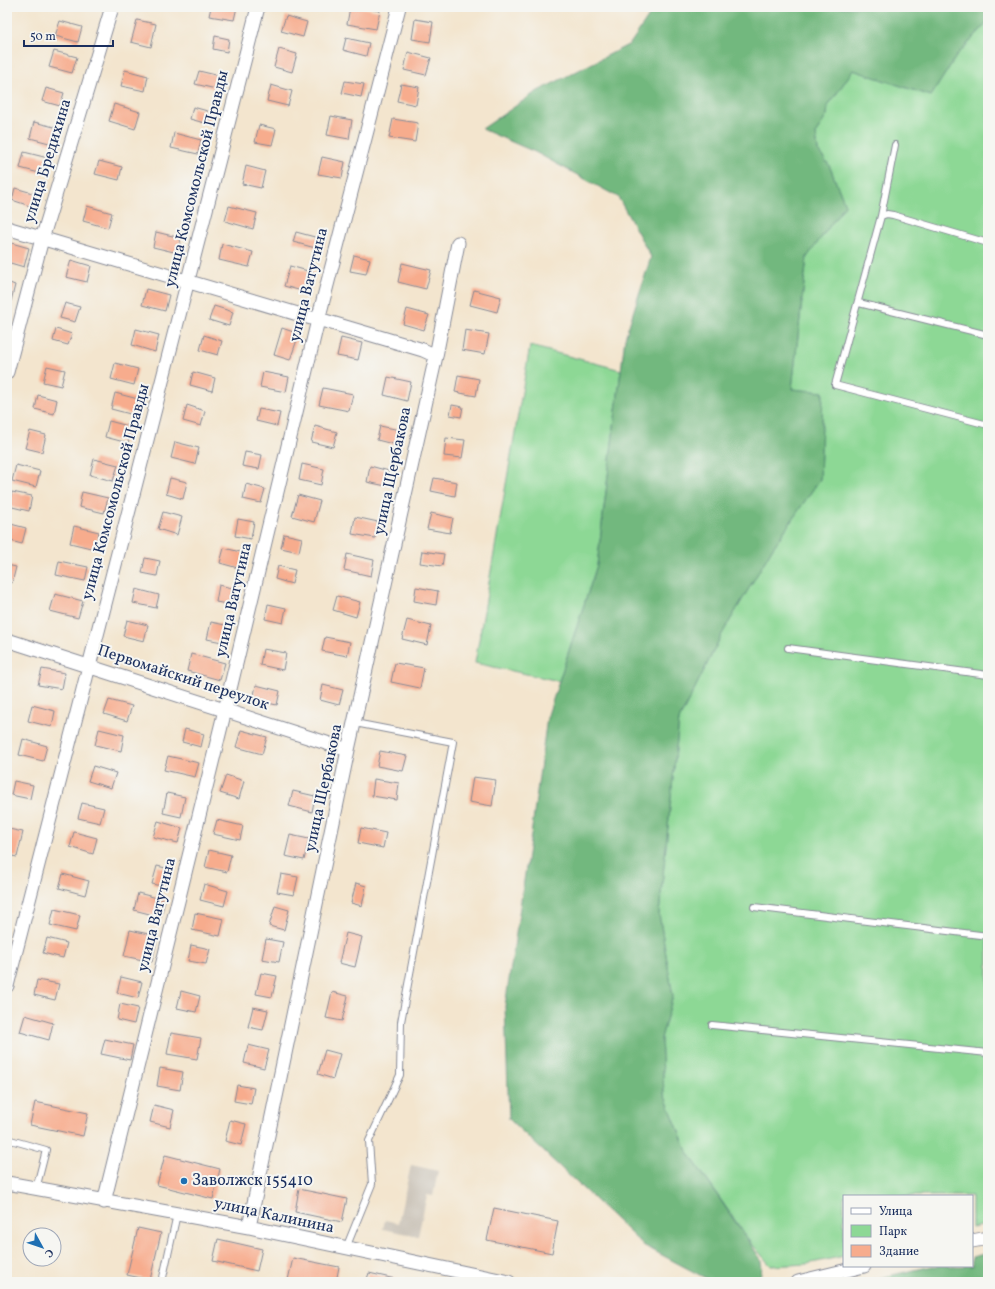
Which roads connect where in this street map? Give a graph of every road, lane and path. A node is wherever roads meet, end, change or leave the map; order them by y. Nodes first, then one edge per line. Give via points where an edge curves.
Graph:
1 (112, 7) edge
2 (258, 7) edge
3 (399, 7) edge
4 (895, 145) dead end
5 (881, 216) junction
6 (7, 228) edge
7 (42, 239) junction
8 (458, 243) dead end
9 (988, 243) edge
10 (189, 281) junction
11 (859, 302) junction
12 (318, 320) junction
13 (988, 335) edge
14 (436, 356) junction
15 (7, 372) edge
16 (988, 425) edge
17 (7, 640) edge
18 (788, 648) dead end
19 (88, 665) junction
20 (988, 675) edge
21 (225, 710) junction
22 (355, 723) junction
23 (348, 750) junction
24 (754, 907) dead end
25 (988, 936) edge
26 (7, 986) edge
27 (712, 1024) dead end
28 (988, 1053) edge
29 (7, 1139) edge
30 (7, 1184) edge
31 (36, 1189) junction
32 (104, 1202) junction
33 (177, 1214) junction
34 (249, 1228) junction
35 (988, 1238) edge
36 (973, 1241) edge
37 (346, 1248) junction
38 (860, 1267) edge
39 (162, 1282) edge
40 (509, 1282) edge
41 (798, 1282) edge

1 - 7 street, улица Бредихина
2 - 10 street, улица Комсомольской Правды
3 - 12 street, улица Ватутина
4 - 5 lane
5 - 9 lane via 887,214
5 - 11 lane
6 - 7 street
7 - 10 street
7 - 15 street, улица Бредихина
8 - 14 street, улица Щербакова
10 - 12 street
10 - 19 street, улица Комсомольской Правды
11 - 13 lane
11 - 16 lane via 836,385
12 - 14 street
12 - 21 street, улица Ватутина
14 - 22 street, улица Щербакова
17 - 19 street, Первомайский переулок
18 - 20 lane
19 - 21 street, Первомайский переулок
19 - 26 street, улица Комсомольской Правды
21 - 23 street, Первомайский переулок
21 - 32 street, улица Ватутина
22 - 23 street, улица Щербакова
22 - 37 lane via 453,742 401,1022 400,1075 369,1141 372,1184
23 - 34 street, улица Щербакова
24 - 25 lane
27 - 28 lane
29 - 31 lane via 46,1150
30 - 31 street, улица Калинина
31 - 32 street, улица Калинина
32 - 33 street, улица Калинина
33 - 34 street, улица Калинина
33 - 39 lane
34 - 37 street, улица Калинина
35 - 36 street
37 - 40 street, улица Калинина
38 - 41 street

